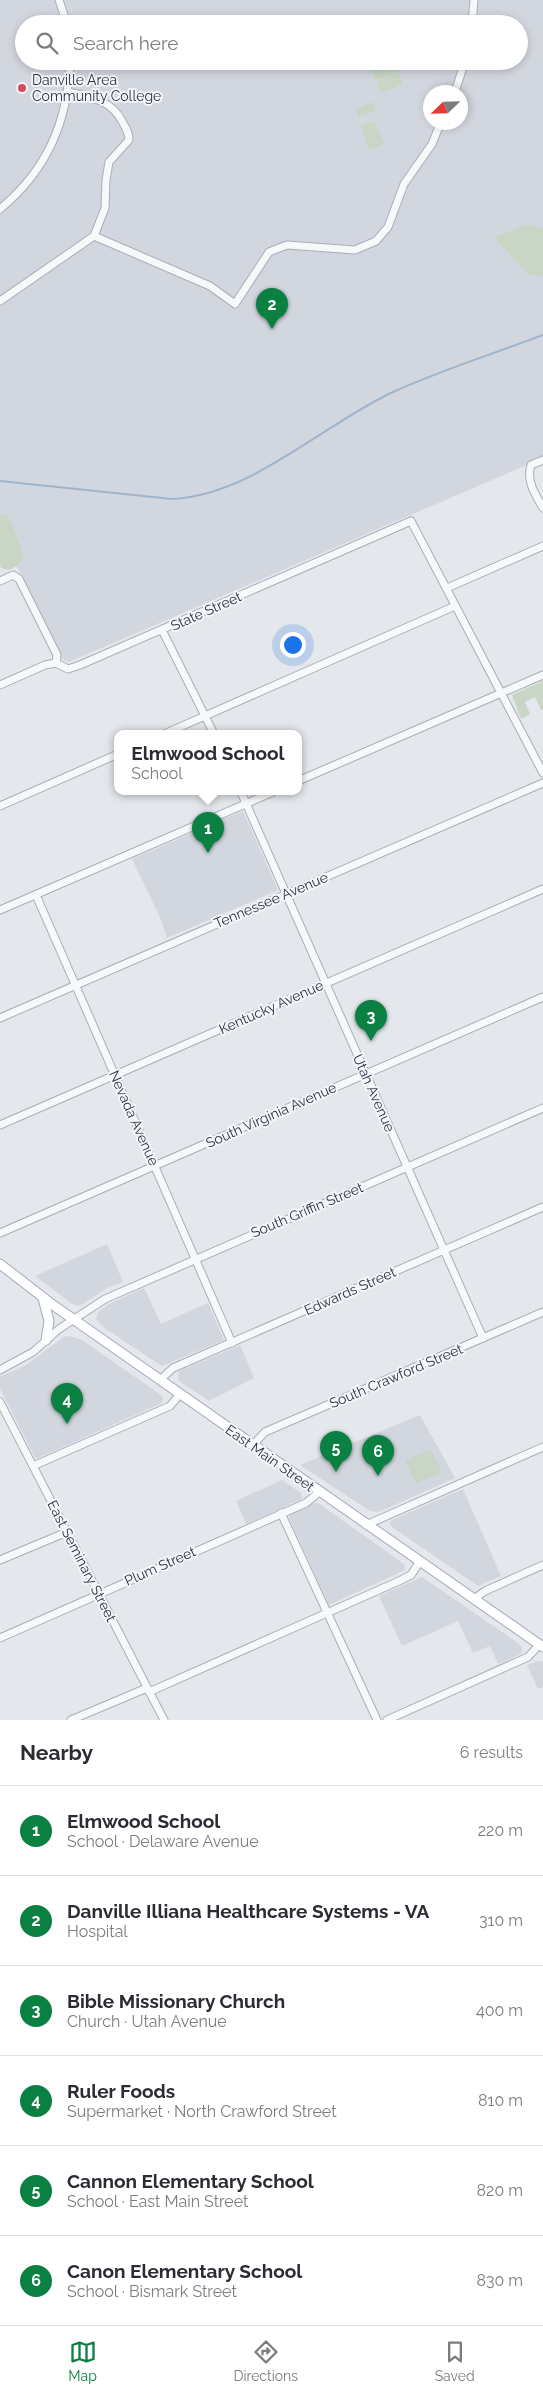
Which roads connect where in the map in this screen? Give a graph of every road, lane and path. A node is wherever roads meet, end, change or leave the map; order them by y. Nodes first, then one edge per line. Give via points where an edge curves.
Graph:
1 (59, 0) edge
2 (474, 0) edge
3 (64, 15) edge
4 (473, 15) edge
5 (69, 70) edge
6 (462, 70) edge
7 (457, 85) edge
8 (68, 92) junction
9 (438, 130) edge
10 (0, 209) edge
11 (94, 236) junction
12 (0, 301) edge
13 (543, 460) edge
14 (543, 508) edge
15 (543, 546) edge
16 (0, 580) edge
17 (447, 588) junction
18 (456, 606) junction
19 (162, 630) junction
20 (56, 663) junction
21 (543, 675) edge
22 (0, 685) edge
23 (501, 693) junction
24 (205, 716) junction
25 (173, 730) edge
26 (212, 730) edge
27 (114, 756) edge
28 (543, 773) edge
29 (302, 779) edge
30 (543, 782) edge
31 (243, 795) edge
32 (266, 795) edge
33 (247, 803) junction
34 (0, 806) edge
35 (543, 889) edge
36 (286, 893) junction
37 (36, 895) junction
38 (0, 910) edge
39 (326, 983) junction
40 (76, 984) junction
41 (543, 997) edge
42 (0, 1018) edge
43 (365, 1074) junction
44 (115, 1075) junction
45 (543, 1108) edge
46 (0, 1125) edge
47 (155, 1166) junction
48 (407, 1166) junction
49 (543, 1207) edge
50 (0, 1233) edge
51 (444, 1250) junction
52 (196, 1258) junction
53 (0, 1264) edge
54 (43, 1298) junction
55 (543, 1312) edge
56 (74, 1319) junction
57 (483, 1338) junction
58 (46, 1340) junction
59 (232, 1343) junction
60 (0, 1370) edge
61 (160, 1380) junction
62 (180, 1394) junction
63 (0, 1402) edge
64 (252, 1445) junction
65 (543, 1447) edge
66 (32, 1466) junction
67 (319, 1492) junction
68 (281, 1514) junction
69 (366, 1525) junction
70 (67, 1532) junction
71 (0, 1560) edge
72 (420, 1562) junction
73 (543, 1565) edge
74 (99, 1593) junction
75 (474, 1599) junction
76 (327, 1612) junction
77 (0, 1638) edge
78 (541, 1646) edge
79 (148, 1690) junction
80 (71, 1720) edge
81 (164, 1720) edge
82 (377, 1720) edge
83 (387, 1720) edge

1 - 3 street
2 - 4 street
5 - 8 street
6 - 7 street
8 - 10 street via 53,144 30,180
8 - 11 street via 105,102 129,134 130,140 110,162 105,208
9 - 11 street via 404,184 383,234 370,245 355,250 277,247 268,252 236,304 210,286
11 - 12 street
13 - 14 street via 531,465 528,474 531,487
15 - 17 street
16 - 20 street via 13,575 19,579 57,655
17 - 18 street
17 - 19 street, State Street via 411,521
18 - 23 street
18 - 24 street
19 - 20 street, State Street via 80,666 68,669
19 - 24 street
20 - 22 street, State Street
21 - 23 street
23 - 28 street
23 - 29 street
24 - 25 street
24 - 26 street
27 - 34 street
30 - 36 street, Tennessee Avenue
31 - 33 street, Utah Avenue
32 - 33 street
33 - 36 street, Utah Avenue
33 - 37 street
35 - 39 street, Kentucky Avenue
36 - 39 street, Utah Avenue
36 - 40 street, Tennessee Avenue
37 - 38 street
37 - 40 street, Nevada Avenue
39 - 43 street, Utah Avenue
39 - 44 street, Kentucky Avenue
40 - 42 street, Tennessee Avenue
40 - 44 street, Nevada Avenue
41 - 43 street, South Virginia Avenue
43 - 47 street, South Virginia Avenue
43 - 48 street, Utah Avenue
44 - 46 street, Kentucky Avenue
44 - 47 street, Nevada Avenue
45 - 48 street, South Griffin Street
47 - 50 street, South Virginia Avenue
47 - 52 street, Nevada Avenue
48 - 51 street, Utah Avenue
48 - 52 street, South Griffin Street
49 - 51 street, Edwards Street
51 - 57 street, Utah Avenue
51 - 59 street, Edwards Street
52 - 56 street, South Griffin Street via 105,1299
52 - 59 street, Nevada Avenue
53 - 54 main road, East Main Street
54 - 56 main road, East Main Street
54 - 58 main road via 49,1321
55 - 57 street, South Crawford Street
56 - 58 street, South Griffin Street
56 - 61 main road, East Main Street
57 - 64 street, South Crawford Street via 265,1432
58 - 60 street, South Griffin Street via 33,1352
59 - 61 street, Edwards Street via 173,1368
61 - 62 main road, East Main Street
62 - 64 main road, East Main Street
62 - 66 street via 170,1406
63 - 66 street, East Seminary Street
64 - 67 main road, East Main Street
65 - 69 street
66 - 70 street, East Seminary Street
67 - 68 street, Plum Street
67 - 69 main road, East Main Street
68 - 74 street, Plum Street
68 - 76 street
69 - 72 main road, East Main Street
70 - 71 street
70 - 74 street, East Seminary Street
72 - 75 main road, East Main Street
72 - 76 street via 411,1575
73 - 75 street
74 - 77 street, Plum Street
74 - 79 street, East Seminary Street
75 - 78 main road, East Main Street
76 - 79 street
76 - 82 street
78 - 83 street via 528,1657
79 - 80 street
79 - 81 street, East Seminary Street

